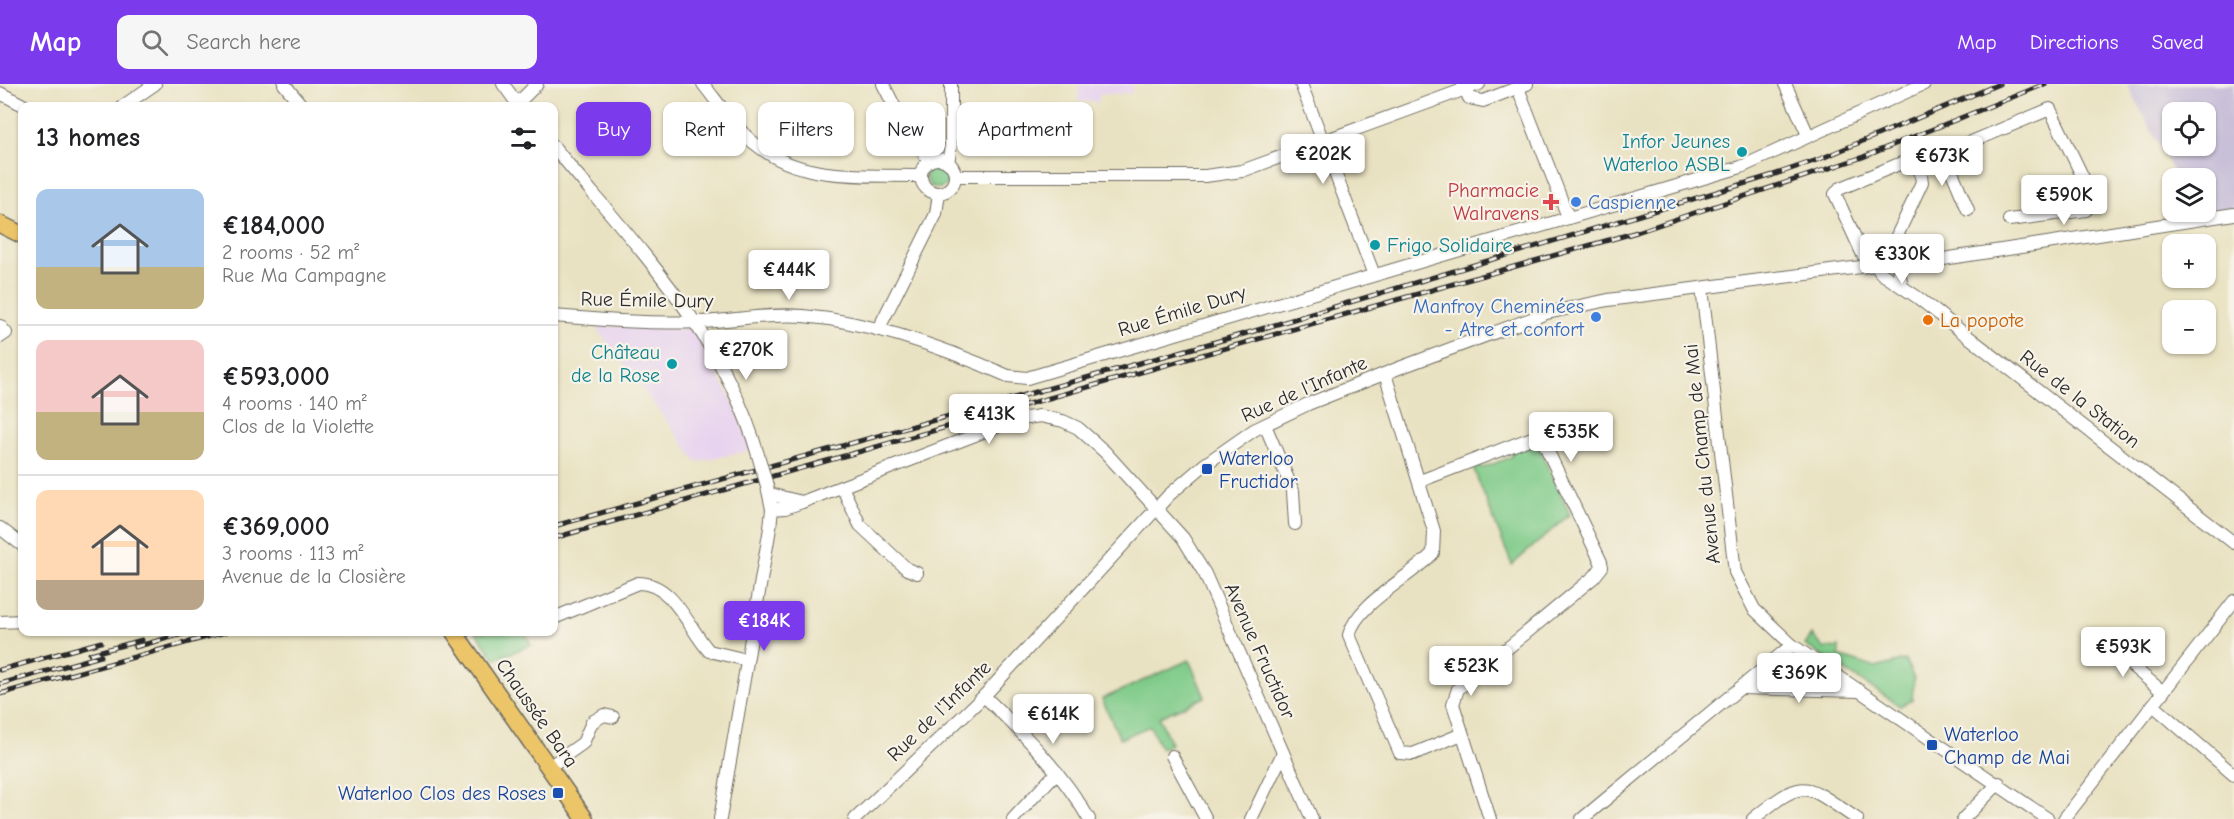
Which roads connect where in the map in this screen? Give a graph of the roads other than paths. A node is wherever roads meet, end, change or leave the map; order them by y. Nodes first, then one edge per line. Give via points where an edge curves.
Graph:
1 (155, 84) edge
2 (284, 84) edge
3 (503, 84) edge
4 (537, 84) edge
5 (703, 84) edge
6 (883, 84) edge
7 (951, 84) edge
8 (1301, 84) edge
9 (1479, 84) edge
10 (1785, 84) edge
11 (1924, 84) edge
12 (1522, 86) edge
13 (1463, 87) edge
14 (0, 93) edge
15 (18, 102) edge
16 (129, 102) edge
17 (299, 102) edge
18 (516, 102) edge
19 (521, 102) edge
20 (1808, 135) junction
21 (1323, 142) junction
22 (558, 152) edge
23 (1944, 153) junction
24 (929, 161) junction
25 (948, 163) junction
26 (1920, 163) junction
27 (921, 176) junction
28 (955, 176) junction
29 (939, 193) junction
30 (1968, 210) dead end
31 (2234, 214) edge
32 (1568, 217) junction
33 (2009, 220) dead end
34 (0, 224) edge
35 (18, 233) edge
36 (1889, 253) junction
37 (1876, 264) junction
38 (1898, 266) junction
39 (1374, 275) junction
40 (1885, 275) junction
41 (1902, 286) junction
42 (1702, 288) junction
43 (558, 316) edge
44 (697, 322) junction
45 (0, 326) edge
46 (878, 330) junction
47 (0, 337) edge
48 (1385, 374) junction
49 (1265, 425) junction
50 (1420, 481) junction
51 (842, 487) junction
52 (768, 490) junction
53 (802, 502) junction
54 (772, 509) junction
55 (1156, 509) junction
56 (1295, 524) dead end
57 (0, 528) edge
58 (2232, 536) edge
59 (18, 542) edge
60 (917, 573) dead end
61 (2234, 602) edge
62 (558, 616) edge
63 (18, 621) edge
64 (0, 622) edge
65 (457, 636) edge
66 (2102, 641) dead end
67 (1792, 645) junction
68 (747, 660) junction
69 (1740, 688) junction
70 (1859, 691) junction
71 (2163, 692) junction
72 (984, 696) junction
73 (2153, 705) junction
74 (613, 717) dead end
75 (1462, 734) junction
76 (1283, 753) junction
77 (1172, 756) dead end
78 (549, 767) junction
79 (1057, 772) junction
80 (2234, 775) edge
81 (1999, 783) junction
82 (585, 819) edge
83 (720, 819) edge
84 (855, 819) edge
85 (1013, 819) edge
86 (1089, 819) edge
87 (1206, 819) edge
88 (1251, 819) edge
89 (1312, 819) edge
90 (1490, 819) edge
91 (1582, 819) edge
92 (1753, 819) edge
93 (1857, 819) edge
94 (1963, 819) edge
95 (2048, 819) edge
96 (2064, 819) edge

1 - 16 street
2 - 17 street
3 - 18 street
4 - 19 street
5 - 27 street via 751,141 788,164 830,174
6 - 24 street via 907,132
7 - 25 street
8 - 21 street
9 - 13 street
10 - 20 street
11 - 20 street, Rue Émile Dury
12 - 13 street via 1483,101 1470,98
12 - 32 street
13 - 21 street
14 - 15 street
20 - 32 street, Rue Émile Dury via 1741,167
21 - 28 street via 1257,167 1205,176
21 - 39 street
22 - 44 street
23 - 26 street
23 - 30 street
23 - 33 street via 2049,109 2088,188 2091,204 2086,210
24 - 25 street via 939,159
24 - 27 street
25 - 28 street
26 - 36 street via 1922,182
26 - 37 street via 1904,162 1835,194 1863,255
27 - 29 street via 926,187
28 - 29 street via 952,185
29 - 46 street via 936,214
31 - 38 street
32 - 39 street, Rue Émile Dury
34 - 35 main road
36 - 37 street via 1881,254
36 - 38 street via 1896,257
37 - 40 street
37 - 42 street, Rue de l'Infante
38 - 40 street via 1894,273
38 - 41 street
39 - 46 street, Rue Émile Dury via 1027,378 1008,376
40 - 41 street, Rue de la Station
41 - 58 street, Rue de la Station
42 - 48 street, Rue de l'Infante via 1557,310
42 - 67 street, Avenue du Champ de Mai via 1735,572 1754,609
43 - 44 street, Rue Émile Dury
44 - 46 street, Rue Émile Dury via 801,316
44 - 52 street, bridge via 740,402
45 - 47 street via 6,333
48 - 49 street, Rue de l'Infante
48 - 50 street
49 - 55 street, Rue de l'Infante via 1186,479
49 - 56 street via 1293,491
50 - 75 street via 1435,537 1433,553 1361,613 1352,622 1349,635 1401,753 1413,754
50 - 75 street via 1537,436 1542,439 1602,567 1458,689 1453,704
51 - 53 street, Avenue Fructidor
51 - 55 street, Avenue Fructidor via 1014,420 1040,416 1063,421 1093,439
51 - 60 street via 860,525 907,569
52 - 53 street
52 - 54 street
53 - 54 street, Avenue Fructidor
54 - 68 street
55 - 72 street, Rue de l'Infante
55 - 76 street, Avenue Fructidor via 1196,558
57 - 59 street
61 - 71 street
62 - 68 street via 638,583 651,584 668,594 709,651
63 - 64 street
65 - 78 main road, Chaussée Bara
66 - 71 street
67 - 69 street
67 - 70 street, Avenue du Champ de Mai
68 - 83 street
69 - 70 street
69 - 91 street
70 - 81 street, Avenue du Champ de Mai
71 - 73 street
72 - 79 street
72 - 84 street, Rue de l'Infante
73 - 80 street
73 - 96 street
74 - 78 street via 604,715 592,722 583,743
75 - 90 street
76 - 88 street
76 - 89 street, Avenue Fructidor
77 - 87 street
78 - 82 main road, Chaussée Bara
79 - 85 street
79 - 86 street
81 - 94 street
81 - 95 street, Avenue du Champ de Mai
92 - 93 street via 1780,797 1799,789 1809,789

